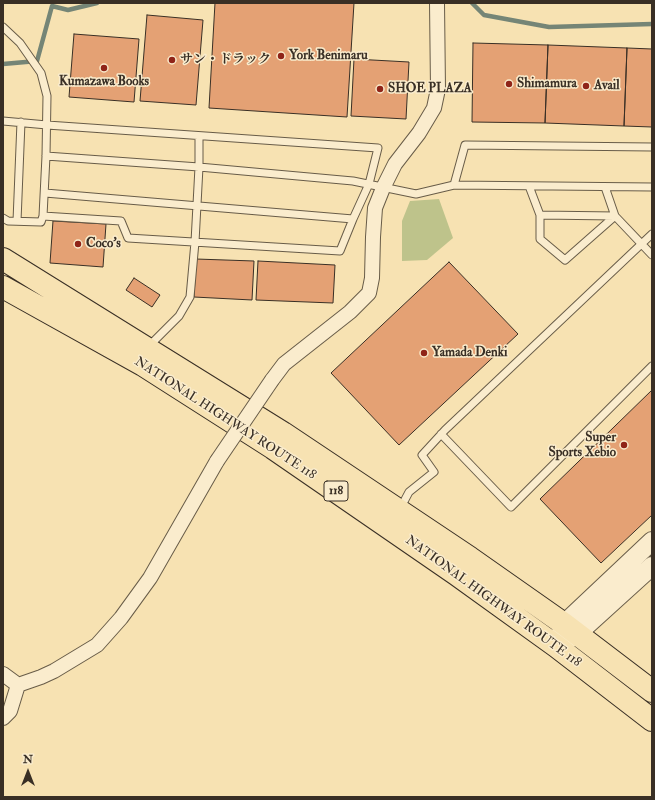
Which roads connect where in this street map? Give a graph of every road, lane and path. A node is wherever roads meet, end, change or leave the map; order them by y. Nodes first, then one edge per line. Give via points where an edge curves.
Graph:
1 (437, 3) edge
2 (3, 27) edge
3 (3, 121) edge
4 (21, 122) junction
5 (47, 125) junction
6 (200, 136) junction
7 (652, 147) edge
8 (46, 156) junction
9 (199, 167) junction
10 (369, 184) junction
11 (454, 185) junction
12 (529, 186) junction
13 (605, 187) junction
14 (652, 187) edge
15 (383, 188) junction
16 (44, 193) junction
17 (197, 206) junction
18 (540, 215) junction
19 (43, 216) junction
20 (615, 216) junction
21 (3, 218) edge
22 (353, 219) junction
23 (17, 221) junction
24 (652, 234) edge
25 (196, 242) junction
26 (642, 244) junction
27 (652, 255) edge
28 (3, 259) edge
29 (3, 287) edge
30 (147, 348) junction
31 (652, 366) edge
32 (441, 434) junction
33 (399, 510) junction
34 (652, 541) edge
35 (652, 566) edge
36 (570, 629) junction
37 (556, 646) junction
38 (3, 674) edge
39 (18, 685) junction
40 (652, 691) edge
41 (3, 718) edge
42 (652, 720) edge

1 - 15 street via 438,89 434,108 395,164
2 - 5 lane via 20,43 40,73 47,96
3 - 4 lane
4 - 5 lane
4 - 23 lane
5 - 6 lane
5 - 8 lane
6 - 9 lane
6 - 10 lane via 378,148
7 - 11 lane via 465,145
8 - 9 lane
8 - 16 lane
9 - 10 lane
9 - 17 lane
10 - 15 lane
10 - 22 lane
11 - 12 lane
11 - 15 lane via 416,194
12 - 13 lane
12 - 18 lane
13 - 14 lane
13 - 20 lane
15 - 39 street, bridge via 375,208 369,293 350,312 284,364 217,461 150,578 121,618 97,645 41,677
16 - 17 lane
16 - 19 lane
17 - 22 lane
17 - 25 lane
18 - 20 lane
18 - 20 lane via 540,239 565,260
19 - 23 lane via 41,222
19 - 25 lane via 121,221 128,238
20 - 26 lane
21 - 23 lane
22 - 25 lane via 340,251
24 - 26 lane
25 - 30 lane via 190,297 179,316
26 - 27 lane
26 - 32 lane
28 - 30 highway, NATIONAL HIGHWAY ROUTE 118 / 118
29 - 37 highway, NATIONAL HIGHWAY ROUTE 118 / 118 via 143,365 266,444
30 - 33 highway, NATIONAL HIGHWAY ROUTE 118 / 118 via 284,433
31 - 32 lane via 511,507
32 - 33 lane via 422,455 434,472 409,492
33 - 36 highway, NATIONAL HIGHWAY ROUTE 118 / 118
34 - 36 street
35 - 36 street
36 - 37 street
36 - 40 highway, NATIONAL HIGHWAY ROUTE 118 / 118
37 - 42 highway, NATIONAL HIGHWAY ROUTE 118 / 118
38 - 39 street
39 - 41 street via 10,711

